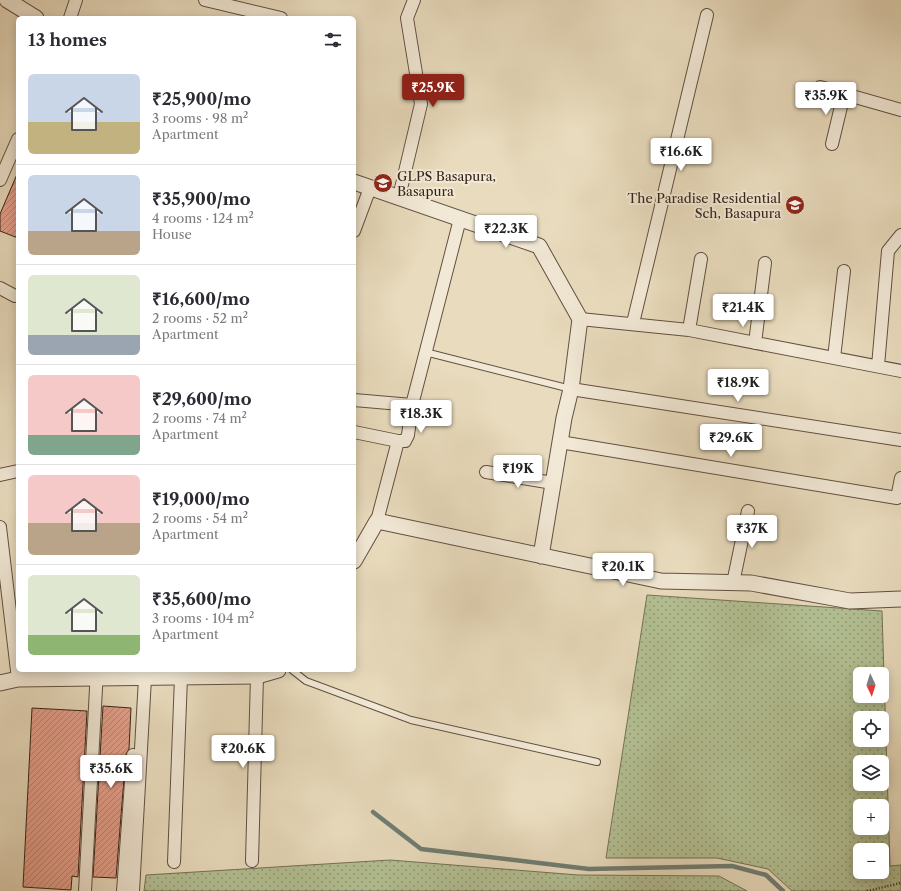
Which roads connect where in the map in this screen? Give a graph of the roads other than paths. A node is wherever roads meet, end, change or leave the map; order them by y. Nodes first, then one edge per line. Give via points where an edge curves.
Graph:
1 (7, 0) edge
2 (76, 0) edge
3 (205, 0) edge
4 (414, 0) edge
5 (707, 15) dead end
6 (33, 16) edge
7 (71, 16) edge
8 (273, 16) edge
9 (820, 87) dead end
10 (844, 94) junction
11 (901, 110) edge
12 (16, 144) edge
13 (832, 144) dead end
14 (0, 180) edge
15 (356, 183) edge
16 (370, 188) junction
17 (400, 197) junction
18 (460, 219) junction
19 (356, 226) edge
20 (901, 235) edge
21 (701, 259) dead end
22 (764, 263) dead end
23 (844, 271) dead end
24 (0, 288) edge
25 (14, 296) dead end
26 (580, 319) junction
27 (633, 323) junction
28 (689, 330) junction
29 (755, 342) junction
30 (425, 352) junction
31 (834, 358) junction
32 (878, 366) junction
33 (901, 371) edge
34 (571, 389) junction
35 (356, 400) edge
36 (412, 405) junction
37 (356, 432) edge
38 (901, 440) edge
39 (398, 441) junction
40 (560, 442) junction
41 (16, 471) edge
42 (486, 472) dead end
43 (0, 475) edge
44 (901, 478) edge
45 (553, 483) junction
46 (748, 511) dead end
47 (377, 521) junction
48 (0, 527) edge
49 (360, 540) edge
50 (356, 554) edge
51 (541, 556) junction
52 (733, 583) junction
53 (901, 599) edge
54 (16, 662) edge
55 (17, 672) edge
56 (271, 672) edge
57 (295, 672) edge
58 (98, 674) edge
59 (257, 676) junction
60 (182, 677) junction
61 (141, 678) junction
62 (18, 679) junction
63 (0, 683) edge
64 (597, 762) dead end
65 (252, 861) dead end
66 (174, 862) dead end
67 (85, 891) edge
68 (123, 891) edge
69 (133, 891) edge

1 - 6 street
2 - 7 street
3 - 8 street
4 - 17 street via 407,18 421,104
5 - 27 street
9 - 10 street
10 - 11 street
10 - 13 street
12 - 14 street
15 - 16 street
16 - 17 street
16 - 19 street
17 - 18 street
18 - 26 street via 539,246
18 - 30 street
20 - 32 street via 888,251
21 - 28 street
22 - 29 street
23 - 31 street
24 - 25 street
26 - 27 street
26 - 34 street
27 - 28 street
28 - 29 street
29 - 31 street
30 - 34 lane
30 - 36 street
31 - 32 street
32 - 33 street
34 - 38 street
34 - 40 street
35 - 36 street
36 - 39 street via 408,435 405,441
37 - 39 street
39 - 47 street
40 - 44 street via 897,498
40 - 45 street
41 - 43 street
42 - 45 street
45 - 51 street
46 - 52 street
47 - 49 street
47 - 51 street
48 - 54 street
49 - 50 street
51 - 52 street via 661,581
52 - 53 street via 751,583 850,601
55 - 62 street
56 - 59 street
57 - 64 lane via 306,681 411,720
58 - 61 street
58 - 62 street
58 - 67 street
59 - 60 street
59 - 65 street
60 - 61 street
60 - 66 street
61 - 68 street
61 - 69 street
62 - 63 street

